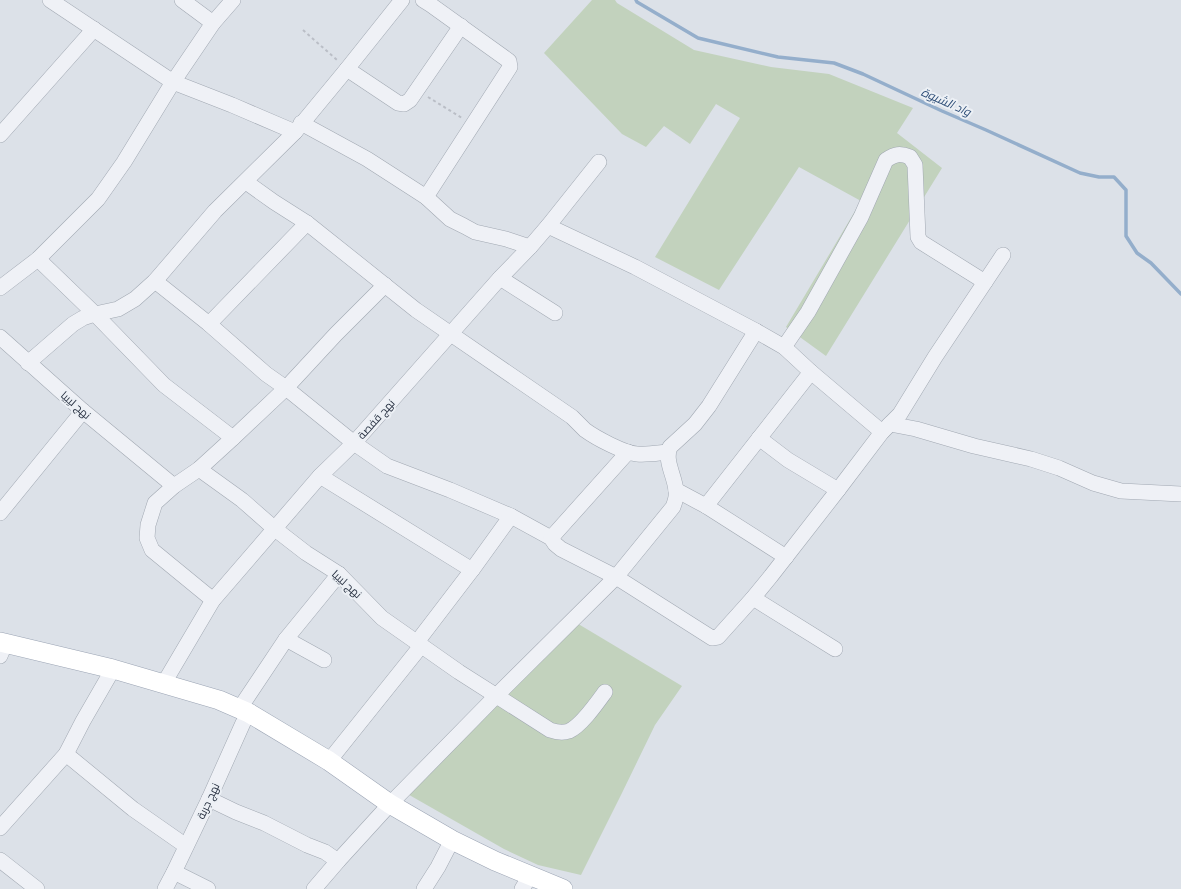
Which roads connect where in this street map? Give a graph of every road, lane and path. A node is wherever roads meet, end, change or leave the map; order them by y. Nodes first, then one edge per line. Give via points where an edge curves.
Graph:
1 (50, 0) edge
2 (182, 0) edge
3 (233, 0) edge
4 (402, 0) edge
5 (423, 0) edge
6 (214, 23) junction
7 (461, 26) junction
8 (94, 29) junction
9 (304, 30) dead end
10 (347, 69) junction
11 (173, 82) junction
12 (417, 89) junction
13 (473, 125) junction
14 (298, 127) junction
15 (0, 135) edge
16 (599, 162) dead end
17 (246, 182) junction
18 (426, 197) junction
19 (307, 223) junction
20 (548, 226) junction
21 (530, 247) junction
22 (1003, 255) dead end
23 (38, 259) junction
24 (500, 278) junction
25 (155, 281) junction
26 (985, 282) junction
27 (385, 285) junction
28 (0, 288) edge
29 (555, 313) dead end
30 (95, 314) junction
31 (209, 324) junction
32 (756, 331) junction
33 (451, 334) junction
34 (0, 337) edge
35 (784, 347) junction
36 (28, 363) junction
37 (811, 372) junction
38 (286, 388) junction
39 (83, 411) junction
40 (886, 428) junction
41 (233, 438) junction
42 (759, 438) junction
43 (354, 443) junction
44 (628, 452) junction
45 (668, 452) junction
46 (199, 469) junction
47 (320, 476) junction
48 (174, 486) junction
49 (676, 490) junction
50 (838, 490) junction
51 (1181, 494) edge
52 (706, 506) junction
53 (0, 513) edge
54 (511, 516) junction
55 (275, 529) junction
56 (551, 538) junction
57 (786, 557) junction
58 (472, 570) junction
59 (339, 574) junction
60 (616, 577) junction
61 (753, 598) junction
62 (213, 600) junction
63 (286, 639) junction
64 (419, 644) junction
65 (2, 647) edge
66 (835, 649) dead end
67 (324, 660) dead end
68 (113, 669) junction
69 (164, 683) junction
70 (605, 692) dead end
71 (496, 696) junction
72 (245, 710) junction
73 (66, 754) junction
74 (329, 761) junction
75 (209, 799) junction
76 (390, 804) junction
77 (0, 828) edge
78 (452, 840) junction
79 (186, 846) junction
80 (0, 860) edge
81 (338, 861) junction
82 (174, 872) junction
83 (526, 883) edge
84 (37, 889) edge
85 (165, 889) edge
86 (208, 889) edge
87 (314, 889) edge
88 (424, 889) edge
89 (563, 889) edge

1 - 8 street
2 - 6 street
3 - 6 street
4 - 10 street
5 - 7 street
6 - 11 street
7 - 12 street
7 - 13 street via 510,61 510,67
8 - 11 street
8 - 15 street
9 - 10 path
10 - 12 street via 398,103 404,104 410,100
10 - 14 street
11 - 14 street
11 - 23 street via 98,199
12 - 13 path
13 - 18 street
14 - 17 street
14 - 18 street via 367,159
16 - 20 street, نهج قفصة
17 - 19 street
17 - 25 street via 216,211
18 - 21 street via 450,219 476,232
19 - 27 street
19 - 31 street
20 - 21 street, نهج قفصة
20 - 32 street via 635,267
21 - 24 street, نهج قفصة
22 - 26 street
23 - 28 street
23 - 30 street
24 - 29 street
24 - 33 street, نهج قفصة
25 - 30 street via 118,310
25 - 31 street
26 - 35 street via 921,242 918,236 915,165 910,157 899,154 886,160 862,217 808,312
26 - 40 street via 900,414
27 - 33 street
27 - 38 street
30 - 36 street via 73,324
30 - 41 street via 164,385
31 - 38 street via 266,374
32 - 35 street
32 - 45 street via 709,406
33 - 43 street, نهج قفصة
33 - 44 street via 572,417 585,430
34 - 36 street, نهج ليبيا
35 - 37 street
36 - 39 street, نهج ليبيا
37 - 40 street
37 - 42 street
38 - 41 street
38 - 43 street
39 - 48 street, نهج ليبيا
39 - 53 street
40 - 50 street
40 - 51 street via 916,429 1031,459 1121,491
41 - 46 street
42 - 50 street via 788,460
42 - 52 street
43 - 47 street, نهج قفصة
43 - 54 street via 392,468
44 - 45 street via 645,455
44 - 56 street
45 - 49 street
46 - 48 street
46 - 55 street, نهج ليبيا via 242,500
47 - 55 street, نهج قفصة
47 - 58 street
48 - 62 street via 155,503 147,538 152,550
49 - 52 street
49 - 60 street via 673,507
50 - 57 street
52 - 57 street
54 - 56 street
54 - 58 street
55 - 59 street, نهج ليبيا
55 - 62 street, نهج قفصة
56 - 60 street via 561,549
57 - 61 street
58 - 64 street
59 - 63 street, نهج جربة
59 - 64 street, نهج ليبيا via 382,618
60 - 61 street via 712,638 718,637
60 - 71 street
61 - 66 street
62 - 69 street, نهج قفصة
63 - 67 street
63 - 72 street, نهج جربة
64 - 71 street, نهج ليبيا
64 - 74 street
65 - 68 main road
68 - 69 main road
68 - 73 street
69 - 72 main road
70 - 71 street, نهج ليبيا via 568,732 550,730
71 - 76 street
72 - 74 main road
72 - 75 street, نهج جربة via 243,723
73 - 77 street
73 - 79 street via 133,809
74 - 76 main road
75 - 79 street, نهج جربة
75 - 81 street via 264,823
76 - 78 main road
76 - 81 street
78 - 83 main road via 495,861
78 - 88 street
79 - 82 street, نهج جربة
80 - 84 street
81 - 87 street
82 - 85 street, نهج جربة
82 - 86 street
83 - 89 main road

